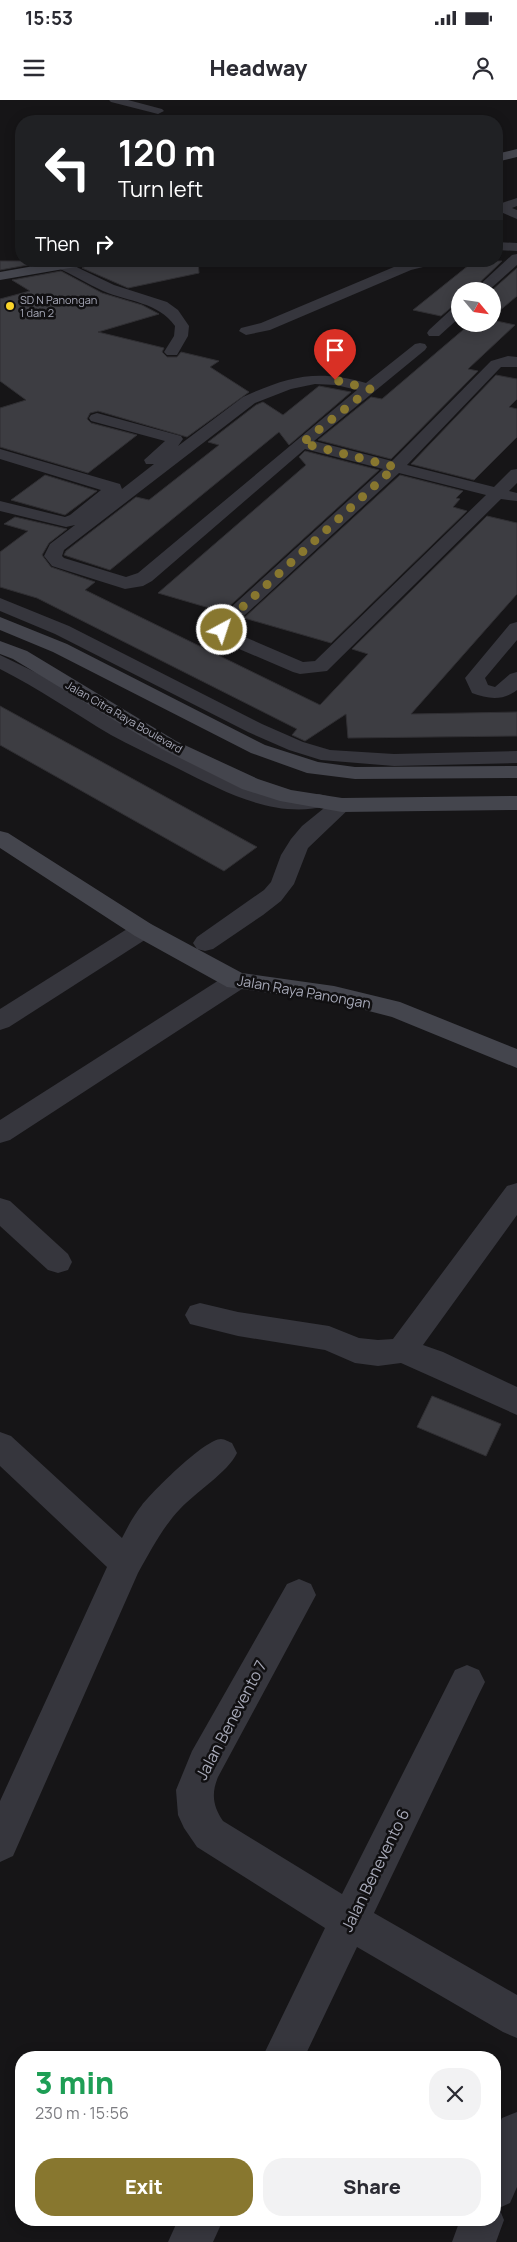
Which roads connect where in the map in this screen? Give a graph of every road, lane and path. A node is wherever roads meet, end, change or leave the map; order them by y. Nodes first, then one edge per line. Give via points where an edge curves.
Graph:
1 (115, 100) edge
2 (158, 111) dead end
3 (517, 153) edge
4 (503, 156) edge
5 (517, 202) edge
6 (503, 207) edge
7 (503, 209) edge
8 (517, 215) edge
9 (503, 246) edge
10 (517, 247) edge
11 (517, 258) edge
12 (57, 267) edge
13 (65, 267) edge
14 (406, 267) joint
15 (0, 276) edge
16 (490, 282) edge
17 (366, 301) dead end
18 (451, 317) edge
19 (246, 331) dead end
20 (434, 333) dead end
21 (420, 347) dead end
22 (172, 352) dead end
23 (517, 362) edge
24 (370, 389) junction
25 (97, 418) dead end
26 (302, 443) junction
27 (0, 454) edge
28 (395, 467) junction
29 (517, 474) edge
30 (114, 488) junction
31 (508, 495) edge
32 (0, 506) edge
33 (0, 604) edge
34 (0, 623) edge
35 (517, 628) edge
36 (90, 644) junction
37 (0, 647) edge
38 (72, 654) junction
39 (0, 661) edge
40 (517, 678) edge
41 (181, 700) junction
42 (127, 728) junction
43 (517, 757) edge
44 (393, 766) junction
45 (517, 772) edge
46 (517, 803) edge
47 (342, 805) junction
48 (0, 838) edge
49 (143, 930) junction
50 (205, 943) dead end
51 (236, 981) junction
52 (0, 1021) edge
53 (517, 1059) edge
54 (0, 1133) edge
55 (517, 1194) edge
56 (0, 1210) edge
57 (58, 1262) dead end
58 (200, 1315) dead end
59 (402, 1350) junction
60 (517, 1402) edge
61 (0, 1446) edge
62 (221, 1453) dead end
63 (126, 1563) junction
64 (299, 1595) dead end
65 (467, 1682) dead end
66 (0, 1843) edge
67 (350, 1921) junction
68 (517, 2018) edge
69 (285, 2051) edge
70 (517, 2133) edge
71 (501, 2173) edge
72 (198, 2226) edge
73 (480, 2226) edge
74 (190, 2242) edge
75 (474, 2242) edge

1 - 2 street
3 - 4 main road
5 - 6 street
7 - 8 street
9 - 10 street
11 - 16 street
12 - 15 main road
13 - 22 street via 108,288 162,305 173,313 182,326 181,336
14 - 17 street
14 - 19 street
18 - 20 street
21 - 24 street
23 - 28 street via 496,364
24 - 26 street
24 - 26 street via 322,379 288,386 249,400 56,548 53,556 58,562 125,583 136,582 146,577
25 - 30 street via 175,439 170,448
26 - 28 street
27 - 30 street
28 - 31 street
28 - 31 street via 224,624 225,636 300,668 320,667
29 - 31 street
30 - 32 street via 76,518 66,522
33 - 36 street
34 - 38 main road
35 - 40 street via 475,678 479,689 494,694 507,690
36 - 38 street
36 - 41 street
37 - 42 main road, Jalan Citra Raya Boulevard via 20,656
38 - 41 main road
39 - 42 street
41 - 44 main road via 258,749 290,752 315,768 355,773
42 - 47 main road, Jalan Citra Raya Boulevard via 250,784 288,796
43 - 44 street
44 - 45 main road
46 - 47 main road, Jalan Citra Raya Boulevard
47 - 50 street via 296,847 280,888
48 - 49 main road, Jalan Raya Panongan
49 - 51 main road, Jalan Raya Panongan
49 - 52 street
51 - 53 main road, Jalan Raya Panongan via 334,994 400,1011
51 - 54 street
55 - 59 street
56 - 57 street
58 - 59 street via 329,1338 355,1350 378,1353
59 - 60 street
61 - 63 street
62 - 63 street via 153,1516
63 - 66 street
64 - 67 street, Jalan Benevento 7 via 205,1764 194,1790 197,1815 210,1834
65 - 67 street, Jalan Benevento 6
67 - 68 street, Jalan Benevento 7
67 - 69 street, Jalan Benevento 6
70 - 71 street
72 - 74 street
73 - 75 street

